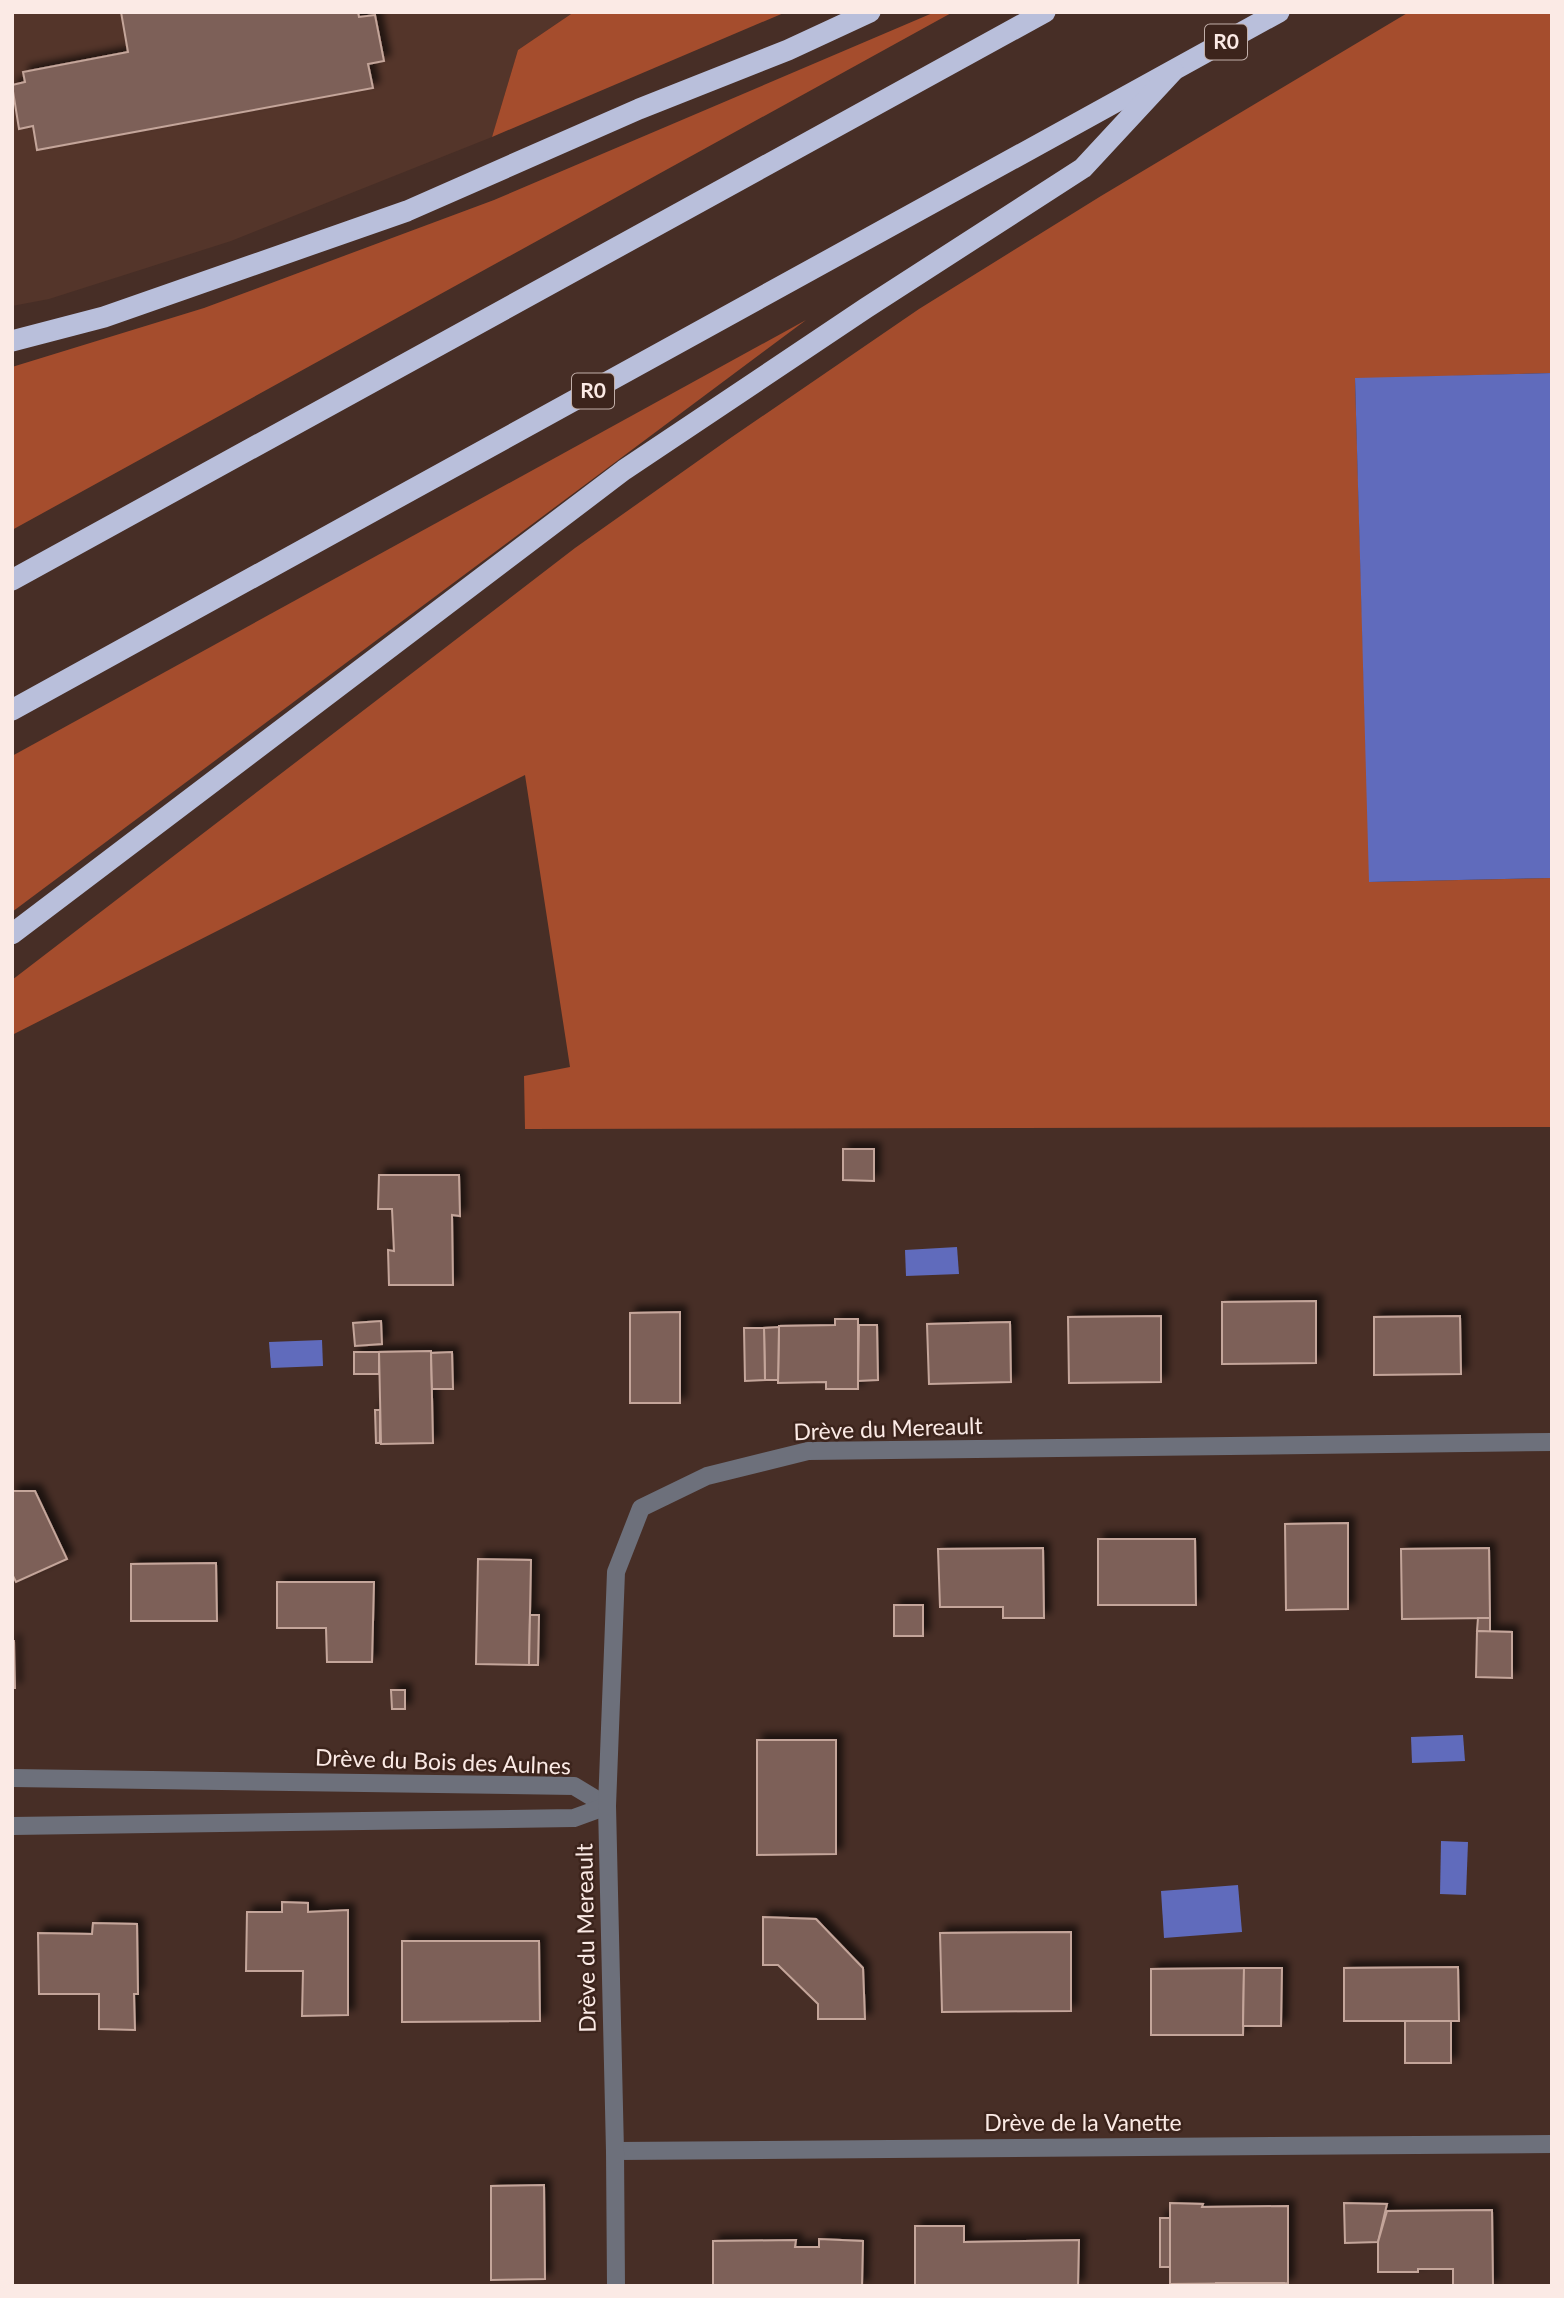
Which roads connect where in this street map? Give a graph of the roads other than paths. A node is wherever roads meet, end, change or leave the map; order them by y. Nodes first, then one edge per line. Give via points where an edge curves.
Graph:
1 (870, 12) edge
2 (1045, 12) edge
3 (1279, 12) edge
4 (1172, 71) junction
5 (12, 341) edge
6 (12, 580) edge
7 (12, 710) edge
8 (12, 934) edge
9 (1552, 1442) edge
10 (12, 1778) edge
11 (607, 1806) junction
12 (12, 1826) edge
13 (1552, 2144) edge
14 (615, 2151) junction
15 (616, 2286) edge

1 - 5 highway via 407,211 104,317
2 - 6 highway
3 - 4 highway, R0
4 - 7 highway, R0
4 - 8 highway via 1083,167 625,470
9 - 11 street, Drève du Mereault via 808,1451 707,1476 641,1508 616,1572
10 - 11 street, Drève du Bois des Aulnes via 574,1786
11 - 12 street via 574,1818
11 - 14 street, Drève du Mereault
13 - 14 street, Drève de la Vanette
14 - 15 street, Drève du Mereault

